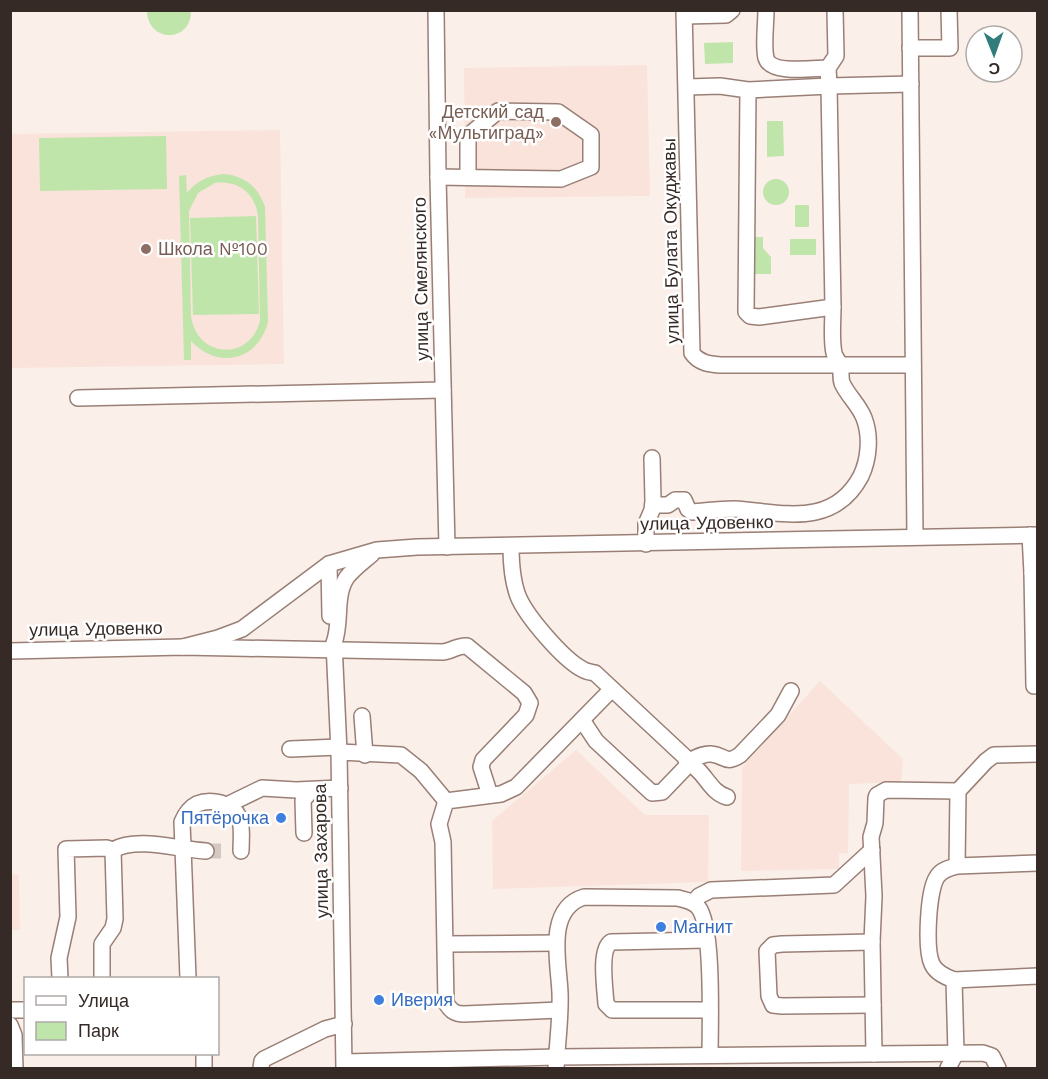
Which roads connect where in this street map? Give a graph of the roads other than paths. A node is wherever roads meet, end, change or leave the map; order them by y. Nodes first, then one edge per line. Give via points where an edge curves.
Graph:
1 (436, 10) edge
2 (732, 10) edge
3 (766, 10) edge
4 (835, 10) edge
5 (910, 10) edge
6 (950, 10) edge
7 (685, 13) edge
8 (910, 48) junction
9 (828, 68) junction
10 (911, 84) junction
11 (829, 86) junction
12 (687, 87) junction
13 (748, 90) junction
14 (438, 177) junction
15 (468, 177) junction
16 (833, 307) junction
17 (840, 365) junction
18 (913, 365) junction
19 (443, 390) junction
20 (78, 398) dead end
21 (652, 458) dead end
22 (653, 505) junction
23 (1034, 535) edge
24 (915, 537) junction
25 (646, 544) junction
26 (511, 546) junction
27 (447, 547) junction
28 (377, 550) junction
29 (336, 562) junction
30 (1035, 573) edge
31 (347, 577) junction
32 (335, 642) junction
33 (183, 647) junction
34 (10, 651) edge
35 (1034, 686) dead end
36 (612, 689) junction
37 (791, 691) dead end
38 (362, 716) dead end
39 (582, 720) junction
40 (290, 749) dead end
41 (339, 750) junction
42 (364, 754) junction
43 (1038, 754) edge
44 (687, 762) junction
45 (340, 788) junction
46 (312, 790) junction
47 (958, 791) junction
48 (490, 795) junction
49 (727, 797) dead end
50 (446, 801) junction
51 (227, 805) junction
52 (304, 833) dead end
53 (183, 849) junction
54 (113, 850) junction
55 (872, 850) junction
56 (206, 851) tunnel mouth
57 (241, 851) dead end
58 (1038, 863) edge
59 (957, 866) junction
60 (693, 903) junction
61 (707, 940) junction
62 (872, 942) junction
63 (556, 943) junction
64 (446, 944) junction
65 (1038, 976) edge
66 (60, 977) edge
67 (102, 977) edge
68 (188, 977) edge
69 (954, 980) junction
70 (873, 1005) junction
71 (559, 1010) junction
72 (710, 1010) junction
73 (344, 1024) junction
74 (10, 1025) edge
75 (956, 1053) junction
76 (874, 1054) junction
77 (710, 1055) junction
78 (556, 1063) edge
79 (345, 1065) edge
80 (15, 1068) edge
81 (261, 1068) edge
82 (948, 1068) edge
83 (998, 1068) edge

1 - 14 street, улица Смелянского
2 - 7 street via 726,15
3 - 9 street via 766,59 772,66
4 - 9 street via 836,56
5 - 8 street
6 - 8 street via 950,48
7 - 12 street, улица Булата Окуджавы
8 - 10 street
9 - 11 street
10 - 11 street
10 - 18 street
11 - 13 street
11 - 16 street
12 - 13 street
12 - 17 street, улица Булата Окуджавы via 692,353 708,364
13 - 16 street via 746,312 759,317
14 - 15 street
14 - 19 street, улица Смелянского
15 - 15 street via 561,179 591,167 591,135 558,112 498,111 468,136
16 - 17 street via 834,353
17 - 18 street, улица Булата Окуджавы
17 - 22 street via 842,384 865,420 868,451 858,482 834,506 803,514 731,509 692,512 679,499 668,505
18 - 24 street
19 - 20 street
19 - 27 street, улица Смелянского
21 - 22 street
22 - 25 street via 646,524
23 - 24 street, улица Удовенко
23 - 30 street
24 - 25 street, улица Удовенко
25 - 26 street, улица Удовенко
26 - 27 street, улица Удовенко
26 - 36 street via 512,575 529,616 576,666 595,673
27 - 28 street, улица Удовенко
28 - 29 street, улица Удовенко
28 - 31 street
29 - 31 street
29 - 32 street via 330,633
29 - 33 street, улица Удовенко via 242,629
30 - 35 street
31 - 32 street
32 - 33 street, улица Удовенко
32 - 41 street, улица Захарова
32 - 48 street, улица Удовенко via 442,652 467,646 524,693 529,710 483,760 481,767
33 - 34 street, улица Удовенко
36 - 39 street
36 - 44 street
37 - 44 street via 778,715 733,760 711,753
38 - 42 street
39 - 44 street via 596,741 652,793 662,792
39 - 48 street via 516,787
40 - 41 street
41 - 42 street
41 - 45 street, улица Захарова
42 - 50 street via 401,755 421,771
43 - 47 street via 994,755
44 - 49 street via 699,768 717,793
45 - 46 street
45 - 73 street, улица Захарова
46 - 51 street via 262,788
46 - 52 street via 303,800
47 - 55 street via 886,790 877,795
47 - 59 street
48 - 50 street
50 - 64 street via 439,824
51 - 53 street via 205,802 186,812 182,822
51 - 57 street via 240,819
53 - 54 street via 139,845
53 - 56 street
53 - 68 street
54 - 66 street via 66,849 68,917 59,958
54 - 67 street via 116,920 102,944
55 - 60 street via 834,885 711,890
55 - 62 street
58 - 59 street
59 - 69 street via 938,875 932,888 928,952 933,966
60 - 61 street via 703,916
60 - 63 street via 678,898 584,897 576,900 565,914
61 - 72 street
61 - 72 street via 606,945 606,1004 616,1011
62 - 70 street
62 - 70 street via 777,944 767,951 768,996 773,1005
63 - 64 street
63 - 71 street
64 - 71 street via 446,1003 453,1012
65 - 69 street
69 - 75 street
70 - 76 street
71 - 78 street
72 - 77 street
73 - 79 street, улица Захарова
73 - 81 street via 325,1029 264,1059
74 - 80 street
75 - 76 street
75 - 82 street
75 - 83 street via 988,1054
76 - 77 street
77 - 78 street
78 - 79 street

